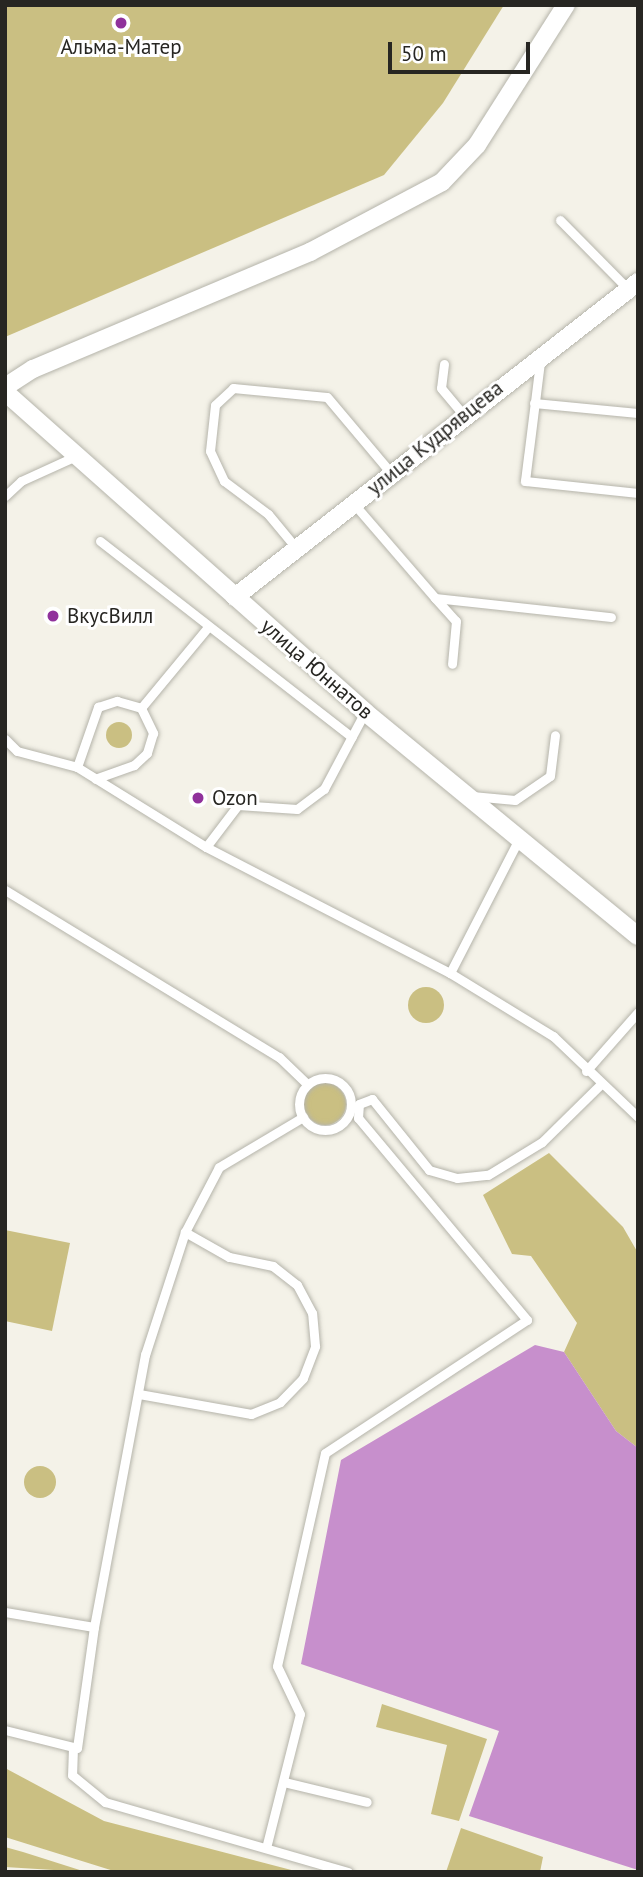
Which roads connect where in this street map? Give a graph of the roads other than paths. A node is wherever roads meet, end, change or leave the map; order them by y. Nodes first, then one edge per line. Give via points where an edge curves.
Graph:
1 (566, 5) edge
2 (560, 220) dead end
3 (632, 285) edge
4 (541, 353) junction
5 (444, 363) dead end
6 (5, 390) edge
7 (534, 403) junction
8 (638, 414) edge
9 (464, 415) junction
10 (76, 456) junction
11 (391, 473) junction
12 (638, 493) edge
13 (5, 496) edge
14 (354, 503) junction
15 (100, 541) dead end
16 (297, 549) junction
17 (235, 597) junction
18 (435, 597) junction
19 (611, 617) dead end
20 (208, 627) junction
21 (452, 664) dead end
22 (141, 708) junction
23 (365, 712) junction
24 (555, 735) dead end
25 (352, 737) junction
26 (5, 739) edge
27 (77, 767) junction
28 (95, 779) junction
29 (467, 795) junction
30 (519, 839) junction
31 (206, 847) junction
32 (5, 890) edge
33 (638, 936) edge
34 (450, 973) junction
35 (638, 1012) edge
36 (586, 1071) junction
37 (307, 1084) junction
38 (600, 1085) junction
39 (353, 1114) junction
40 (303, 1117) junction
41 (638, 1117) edge
42 (186, 1231) junction
43 (139, 1394) junction
44 (5, 1612) edge
45 (94, 1627) junction
46 (5, 1730) edge
47 (74, 1748) junction
48 (284, 1782) junction
49 (367, 1802) dead end
50 (266, 1848) junction
51 (348, 1872) edge

1 - 6 street via 477,145 442,182 310,252 33,369
2 - 3 lane
3 - 4 street, улица Кудрявцева
4 - 7 lane
4 - 9 street, улица Кудрявцева
5 - 9 lane via 441,388
6 - 10 street, улица Юннатов
7 - 8 lane
7 - 12 lane via 525,481
9 - 11 street, улица Кудрявцева
10 - 13 lane via 21,481
10 - 17 street, улица Юннатов
11 - 14 street, улица Кудрявцева
11 - 16 lane via 327,397 233,388 215,405 210,451 224,481 268,514
14 - 16 street, улица Кудрявцева
14 - 18 lane
15 - 20 lane
16 - 17 street, улица Кудрявцева
17 - 23 street, улица Юннатов
18 - 19 lane
18 - 21 lane via 456,621
20 - 22 lane
20 - 25 lane
22 - 27 lane via 117,701 99,708
22 - 28 lane via 153,733 147,753 134,765
23 - 25 lane
23 - 29 street, улица Юннатов
24 - 29 lane via 550,776 515,800
25 - 31 lane via 324,789 297,809 238,805
26 - 27 lane via 17,751
27 - 28 lane
28 - 31 lane
29 - 30 street, улица Юннатов
30 - 33 street, улица Юннатов
30 - 34 lane
31 - 34 lane
32 - 37 lane via 279,1057
34 - 36 lane via 552,1036
35 - 36 lane
36 - 38 lane
37 - 39 lane via 326,1077 345,1085
37 - 40 lane via 299,1103
38 - 39 lane via 542,1142 488,1175 457,1178 429,1170 372,1099 365,1098
38 - 41 lane via 617,1091
39 - 40 lane via 325,1131
39 - 48 lane via 527,1320 325,1453 277,1666 300,1714
40 - 42 lane via 219,1167
42 - 43 lane via 145,1355
42 - 43 lane via 229,1257 274,1266 297,1285 312,1313 314,1346 303,1378 280,1402 251,1414
43 - 45 lane
44 - 45 lane
45 - 47 lane
46 - 47 lane
47 - 50 lane via 72,1775 105,1802
48 - 49 lane
48 - 50 lane
50 - 51 lane

